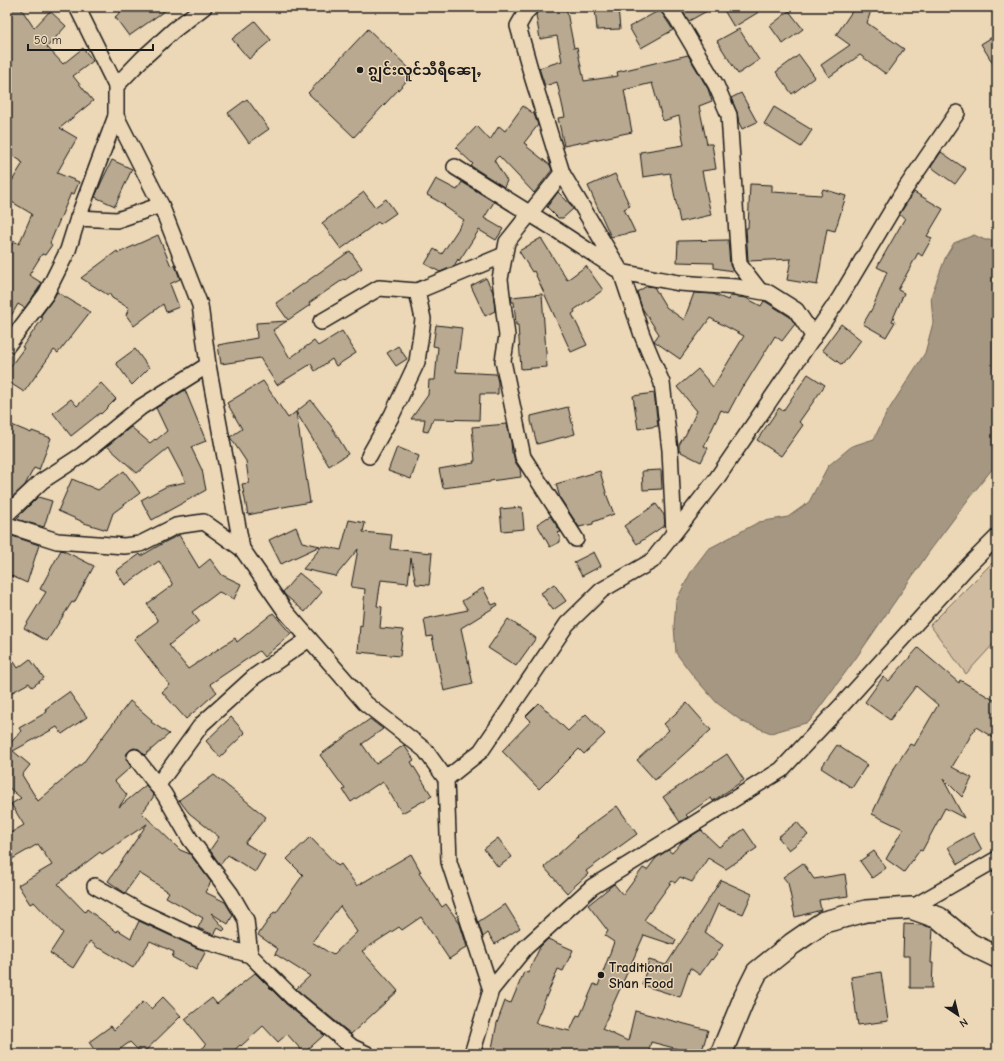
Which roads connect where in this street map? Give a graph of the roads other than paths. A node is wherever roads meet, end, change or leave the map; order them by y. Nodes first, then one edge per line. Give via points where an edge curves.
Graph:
1 (77, 7) edge
2 (204, 7) edge
3 (514, 7) edge
4 (531, 7) edge
5 (668, 7) edge
6 (518, 26) junction
7 (116, 86) junction
8 (957, 113) dead end
9 (116, 116) junction
10 (455, 167) dead end
11 (562, 173) junction
12 (161, 205) junction
13 (530, 213) junction
14 (78, 218) junction
15 (504, 255) junction
16 (620, 272) junction
17 (417, 291) junction
18 (760, 291) junction
19 (321, 322) dead end
20 (814, 337) junction
21 (7, 346) edge
22 (208, 365) junction
23 (369, 456) dead end
24 (7, 514) edge
25 (7, 525) edge
26 (674, 533) junction
27 (997, 537) edge
28 (576, 539) dead end
29 (242, 549) junction
30 (309, 639) junction
31 (135, 757) dead end
32 (446, 779) junction
33 (157, 786) junction
34 (997, 859) edge
35 (95, 886) dead end
36 (911, 908) junction
37 (250, 955) junction
38 (997, 957) edge
39 (491, 990) junction
40 (348, 1050) edge
41 (367, 1054) edge
42 (472, 1054) edge
43 (721, 1054) edge

1 - 7 street
2 - 7 street via 174,30
3 - 6 street
4 - 6 street
5 - 18 street via 716,85 729,115 739,264
6 - 11 street
7 - 9 street
8 - 20 street via 902,195
9 - 12 street
9 - 14 street
10 - 13 street
11 - 13 street
11 - 16 street
12 - 14 street via 117,220
12 - 22 street via 200,305
13 - 15 street via 507,242
13 - 16 street
14 - 21 street via 68,250 46,294
15 - 17 street
15 - 28 street via 500,279 507,336 503,361 523,457
16 - 18 street via 678,283
16 - 26 street via 662,383 670,450
17 - 19 street via 379,288
17 - 23 street via 423,319 417,362
18 - 20 street via 769,293 796,310
20 - 26 street via 715,481
22 - 24 street via 141,407 82,455 42,480
22 - 29 street
25 - 29 street via 57,541 124,546 140,544 176,526 204,522
26 - 32 street via 652,561 602,590 567,624 481,751
27 - 39 street via 781,770 592,887 524,948
29 - 30 street via 286,612
30 - 32 street via 365,703 426,750
30 - 33 street via 255,676 202,724
31 - 33 street
32 - 39 street via 449,862
33 - 37 street via 246,920
34 - 36 street
35 - 37 street via 139,911 201,940
36 - 38 street via 939,918 970,944
36 - 43 street via 866,911 824,922 792,944 757,972
37 - 40 street
39 - 42 street
40 - 41 street

